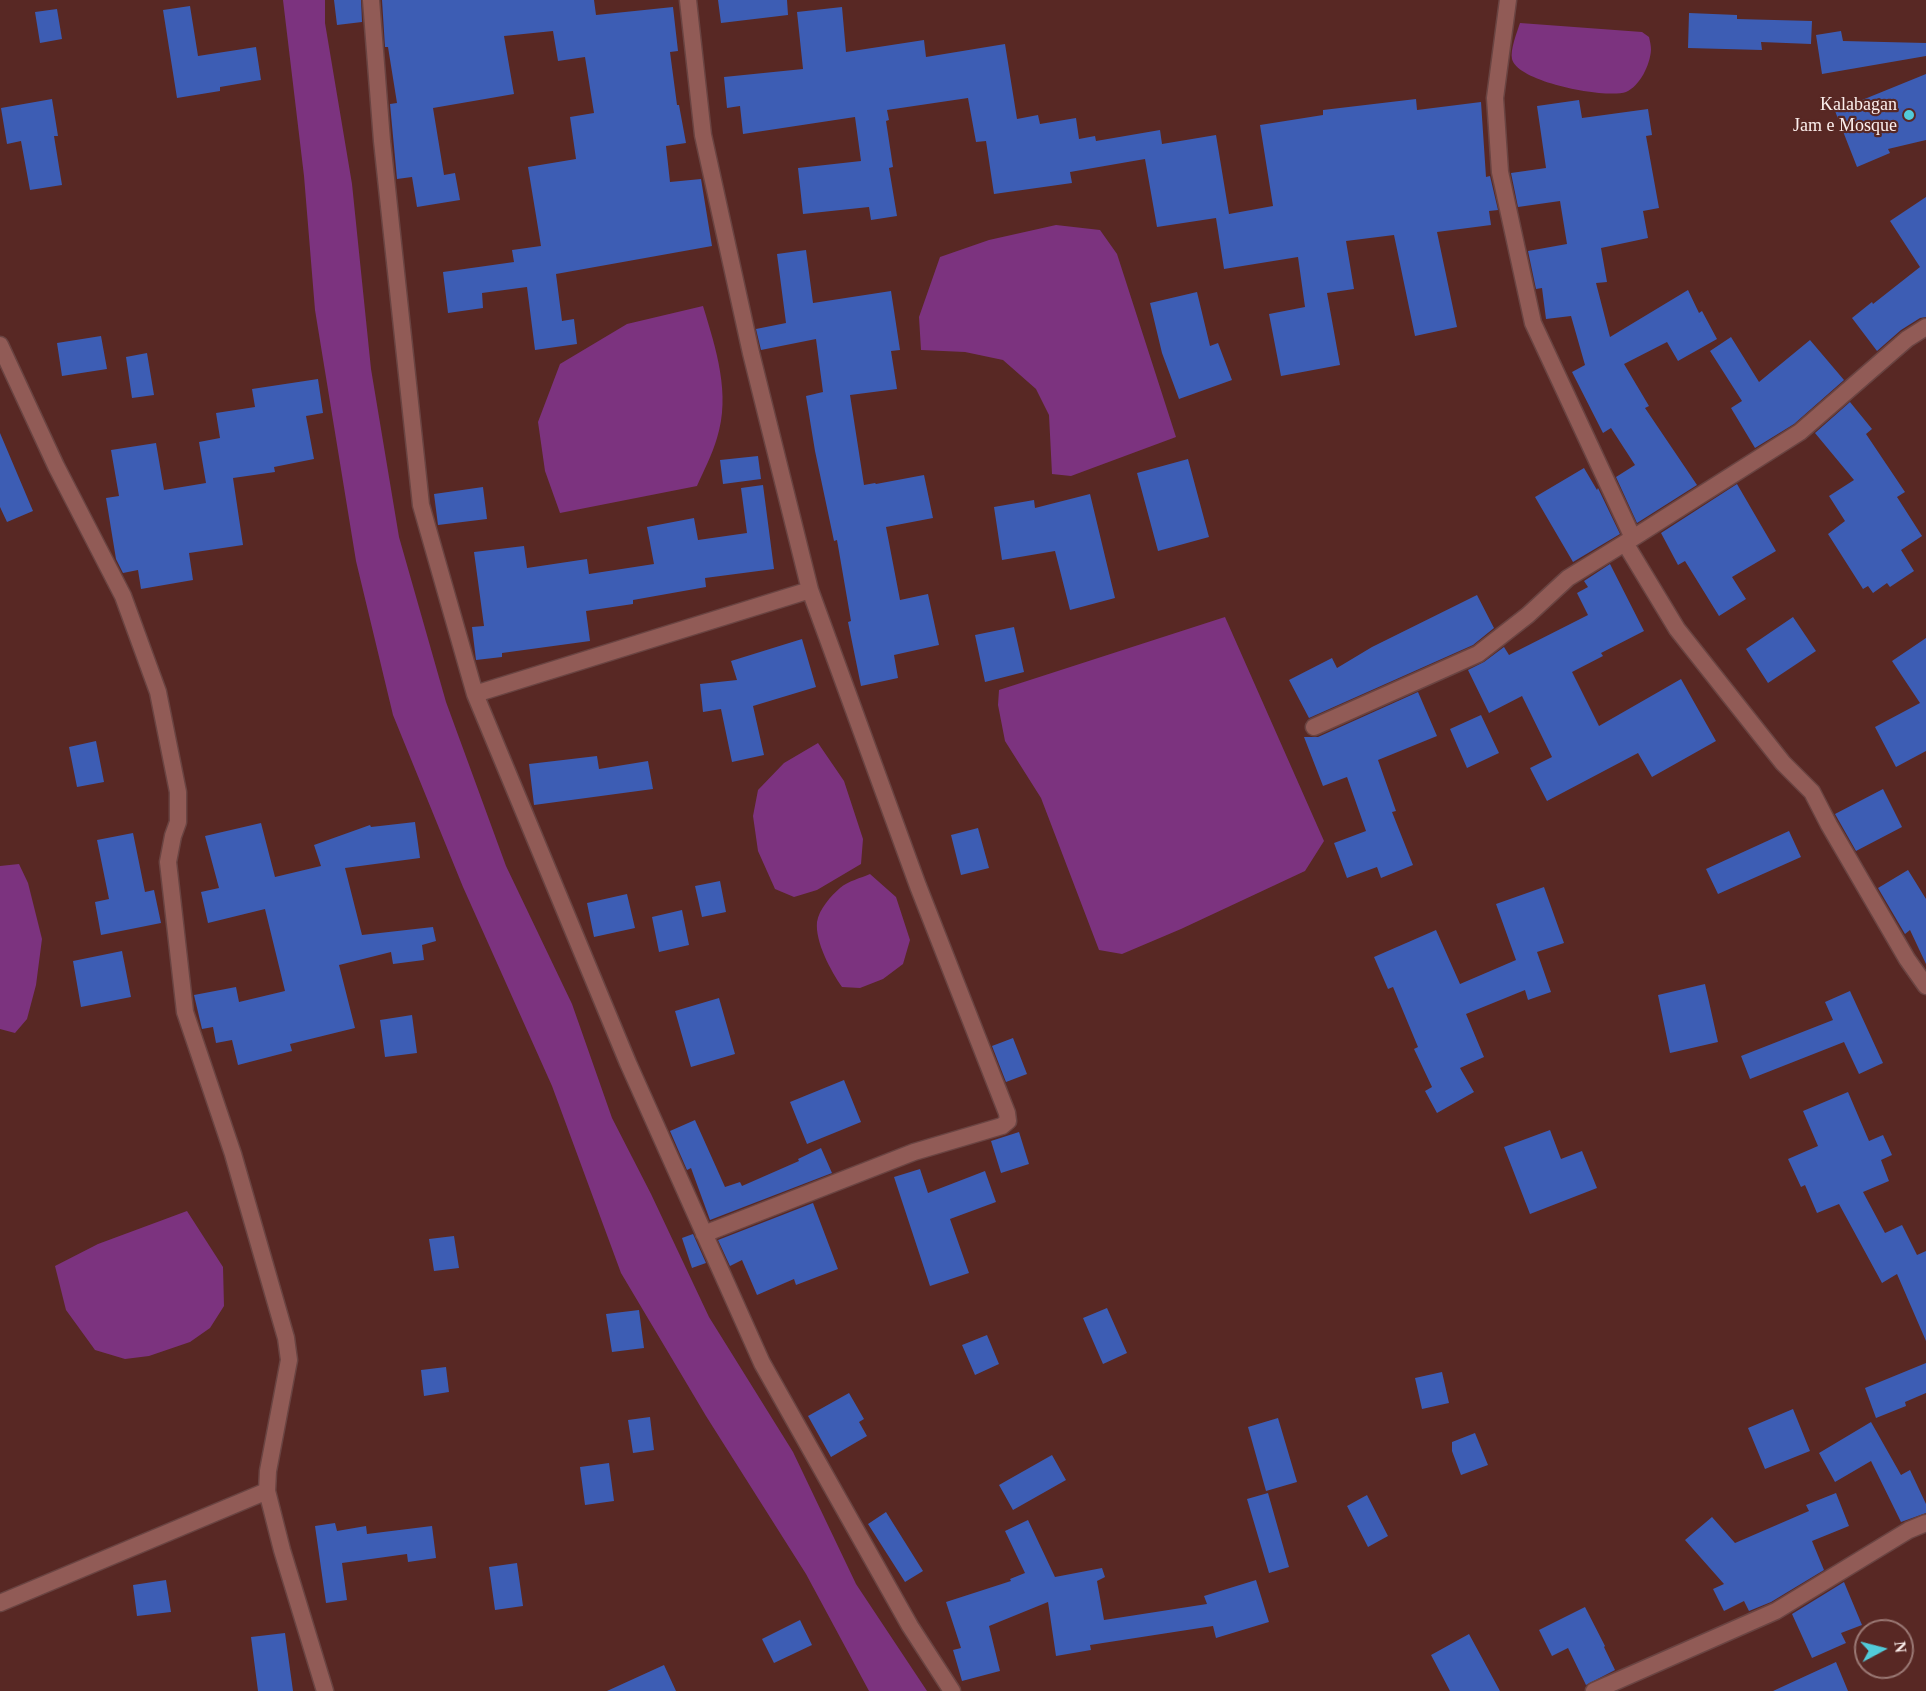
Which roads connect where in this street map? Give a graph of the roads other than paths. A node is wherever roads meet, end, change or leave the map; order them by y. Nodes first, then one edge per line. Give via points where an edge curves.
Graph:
1 (371, 0) edge
2 (688, 0) edge
3 (1508, 0) edge
4 (1926, 327) edge
5 (0, 345) edge
6 (1629, 541) junction
7 (810, 590) junction
8 (475, 694) junction
9 (1314, 727) dead end
10 (1926, 986) edge
11 (704, 1234) junction
12 (267, 1491) junction
13 (1926, 1523) edge
14 (0, 1602) edge
15 (325, 1691) edge
16 (952, 1691) edge
17 (1594, 1691) edge

1 - 8 street via 420,496
2 - 7 street via 703,135
3 - 6 street via 1495,98 1500,171 1533,323
4 - 6 street via 1800,432
5 - 12 street via 123,596 158,692 178,792 178,822 168,862 185,1011 233,1154 286,1338 289,1360
6 - 9 street via 1568,578 1478,654
6 - 10 street via 1677,629 1783,764 1812,792 1906,959
7 - 8 street
7 - 11 street via 1008,1121 914,1152
8 - 11 street via 628,1063
11 - 16 street via 762,1363 910,1626
12 - 14 street
12 - 15 street
13 - 17 street via 1776,1611

